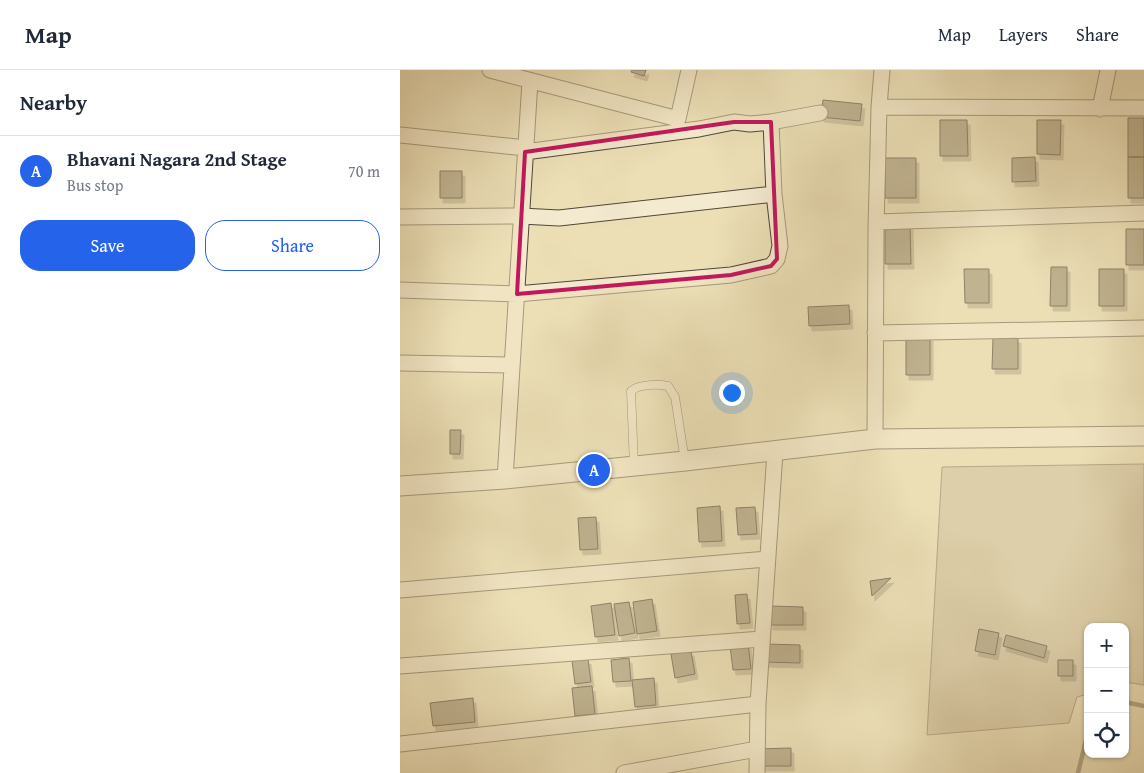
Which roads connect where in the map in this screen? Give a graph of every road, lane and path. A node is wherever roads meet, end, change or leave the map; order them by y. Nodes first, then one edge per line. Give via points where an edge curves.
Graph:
1 (490, 70) edge
2 (690, 70) edge
3 (882, 70) edge
4 (1108, 70) edge
5 (530, 80) junction
6 (879, 106) junction
7 (1144, 108) edge
8 (1100, 109) junction
9 (820, 113) dead end
10 (771, 122) junction
11 (400, 135) edge
12 (526, 150) junction
13 (774, 194) junction
14 (1144, 213) edge
15 (522, 216) junction
16 (400, 217) edge
17 (876, 222) junction
18 (400, 290) edge
19 (517, 294) junction
20 (1144, 328) edge
21 (875, 333) junction
22 (400, 363) edge
23 (512, 365) junction
24 (1144, 436) edge
25 (875, 439) junction
26 (775, 452) junction
27 (685, 461) junction
28 (634, 466) junction
29 (505, 479) junction
30 (400, 486) edge
31 (767, 559) junction
32 (400, 590) edge
33 (762, 639) junction
34 (400, 666) edge
35 (758, 704) junction
36 (400, 744) edge
37 (757, 749) junction
38 (624, 773) edge
39 (757, 773) edge

1 - 5 street
2 - 5 street via 678,119
3 - 6 street
4 - 8 street
5 - 12 street
6 - 8 street
6 - 17 street
7 - 8 street
9 - 10 street
10 - 12 street via 734,122
10 - 13 street
11 - 12 street
12 - 15 street
13 - 15 street via 559,218
13 - 19 street via 780,246 777,259 771,266 731,274
14 - 17 street
15 - 16 street
15 - 19 street
17 - 21 street
18 - 19 street
19 - 23 street
20 - 21 street
21 - 25 street
22 - 23 street
23 - 29 street
24 - 25 street
25 - 26 street
26 - 27 street
26 - 31 street
27 - 28 street
27 - 28 lane via 675,397 668,386 662,385 634,388 629,397
28 - 29 street
29 - 30 street
31 - 32 street
31 - 33 street
33 - 34 street
33 - 35 street
35 - 36 street
35 - 37 street
37 - 38 street
37 - 39 street

